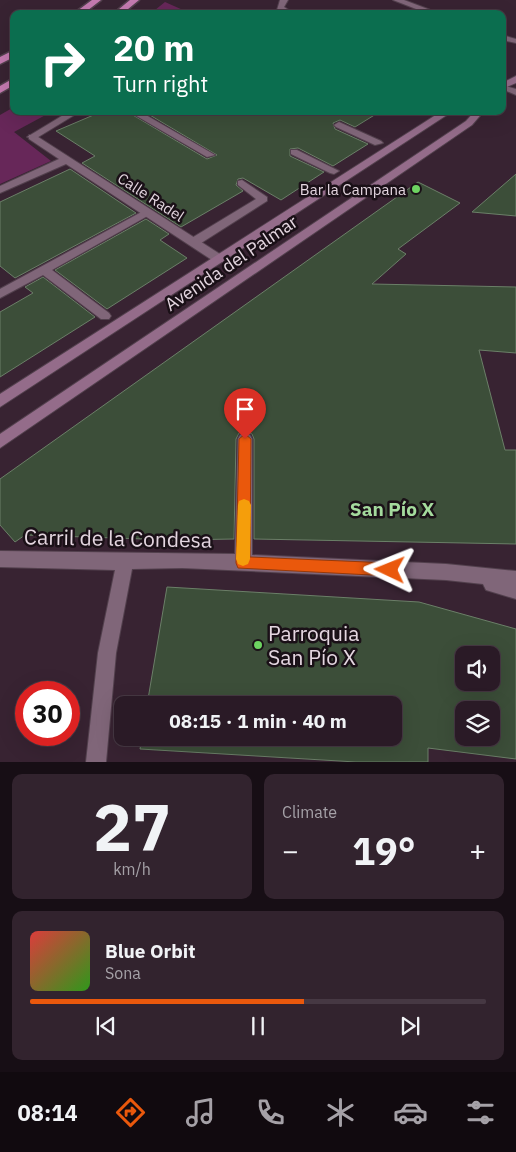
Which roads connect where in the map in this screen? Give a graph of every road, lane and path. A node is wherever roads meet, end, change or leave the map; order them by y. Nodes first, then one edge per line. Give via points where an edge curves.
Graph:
1 (97, 0) edge
2 (135, 0) edge
3 (284, 0) edge
4 (397, 0) edge
5 (83, 10) edge
6 (122, 10) edge
7 (284, 10) edge
8 (426, 10) edge
9 (70, 115) edge
10 (139, 115) edge
11 (442, 115) edge
12 (476, 115) edge
13 (339, 125) dead end
14 (378, 142) dead end
15 (294, 152) dead end
16 (210, 155) dead end
17 (66, 160) junction
18 (334, 171) dead end
19 (242, 183) dead end
20 (0, 190) edge
21 (147, 212) junction
22 (194, 242) junction
23 (220, 259) junction
24 (44, 270) junction
25 (0, 294) edge
26 (105, 316) dead end
27 (0, 402) edge
28 (245, 439) dead end
29 (0, 442) edge
30 (0, 559) edge
31 (125, 561) junction
32 (243, 563) junction
33 (446, 572) junction
34 (516, 579) edge
35 (516, 590) edge
36 (96, 762) edge

1 - 5 highway
2 - 6 highway
3 - 7 street via 280,8
4 - 8 street
9 - 17 street, Calle Radel via 32,137
10 - 16 street
11 - 23 main road, Avenida del Palmar
12 - 29 main road, Avenida del Palmar
13 - 14 street
15 - 18 street
17 - 20 street
17 - 21 street, Calle Radel
19 - 22 street via 263,200
21 - 22 street, Calle Radel
21 - 24 street
22 - 23 street, Calle Radel
23 - 27 main road, Avenida del Palmar
24 - 25 street
24 - 26 street
28 - 32 street
30 - 31 street, Carril de la Condesa
31 - 32 street, Carril de la Condesa
31 - 36 street via 107,653
32 - 33 street, Carril de la Condesa
33 - 34 street, Carril de la Condesa
33 - 35 street, Carril de la Condesa

